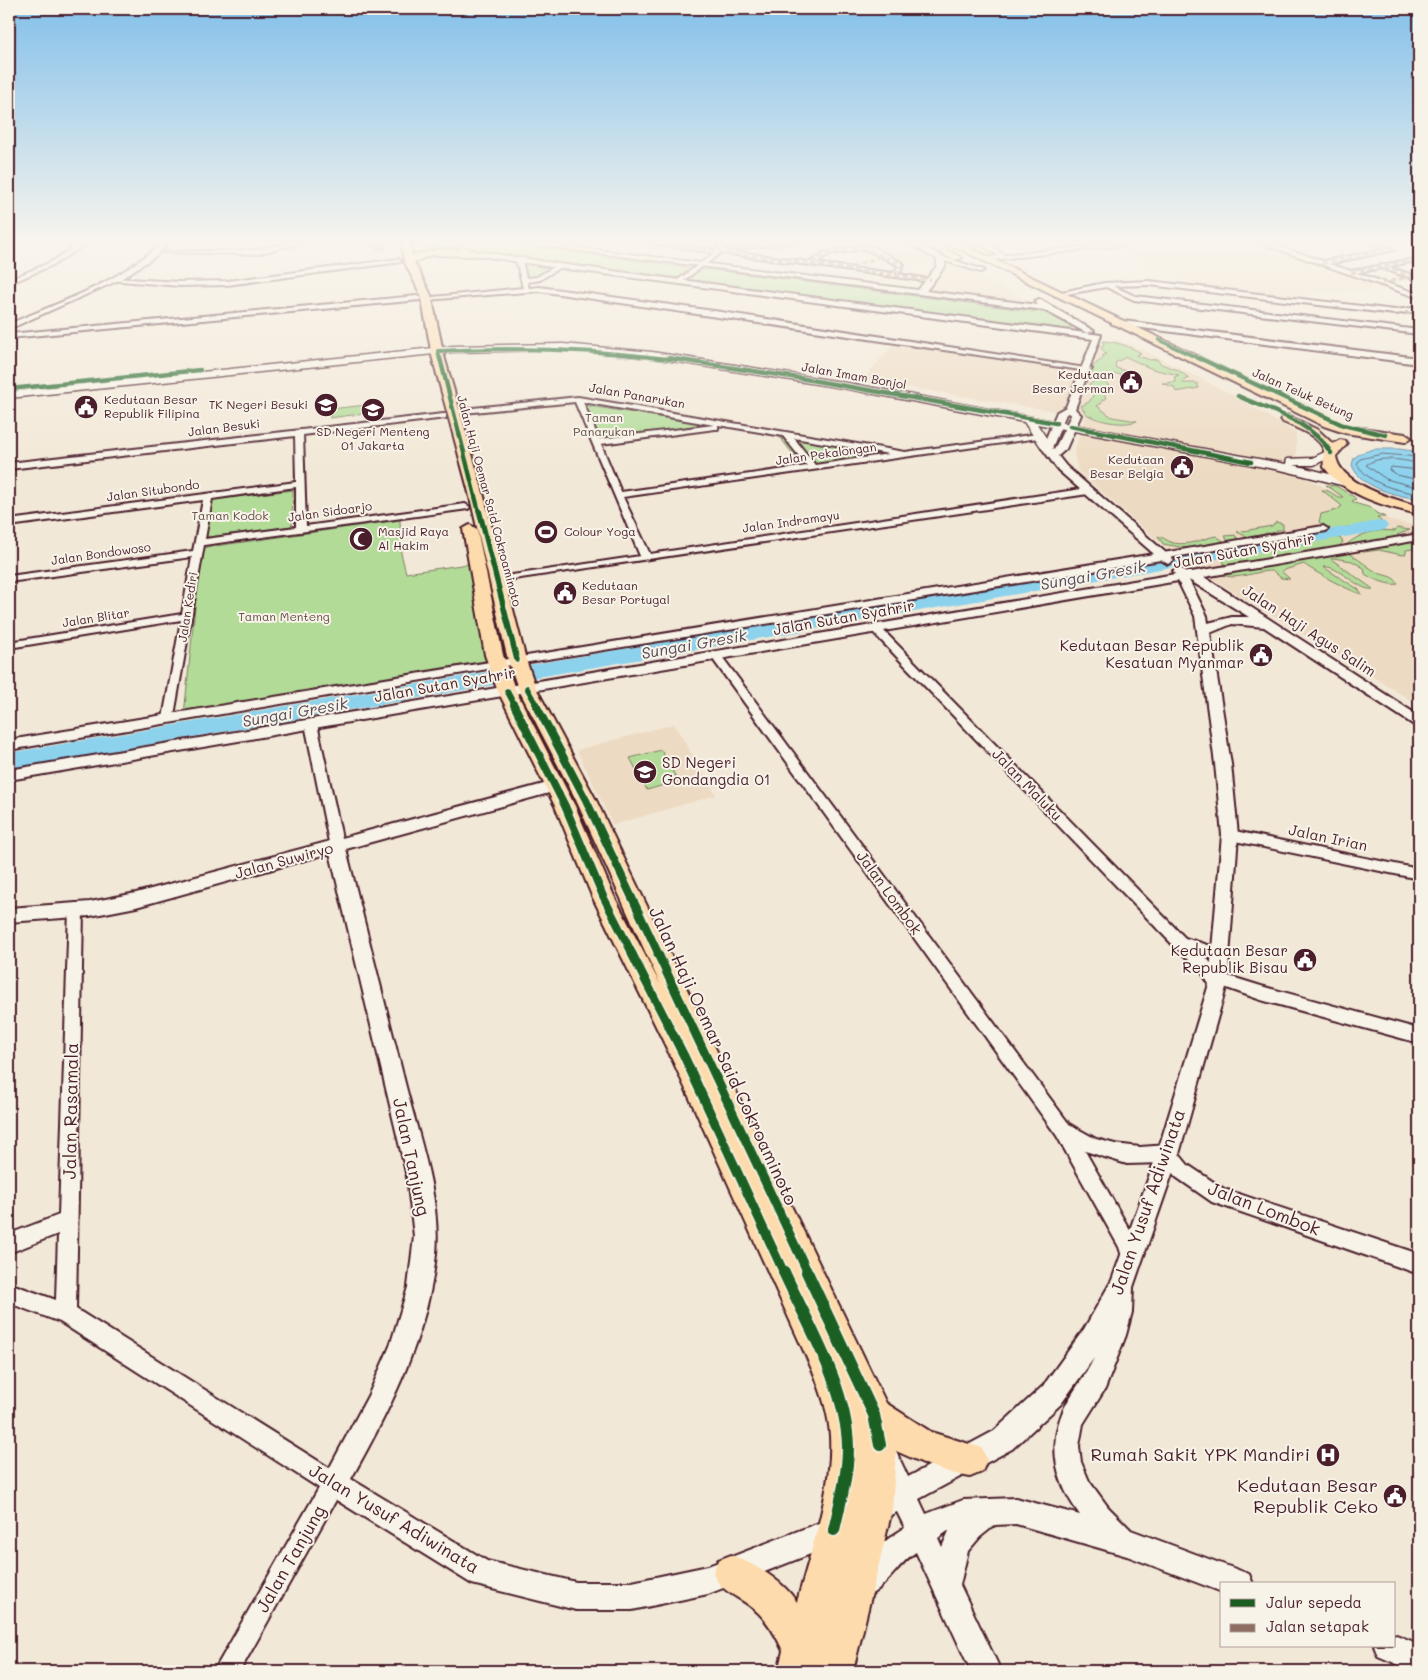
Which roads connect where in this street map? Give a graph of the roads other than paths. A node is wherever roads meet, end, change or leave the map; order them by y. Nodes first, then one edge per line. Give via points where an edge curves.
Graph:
1 (28, 318) edge
2 (198, 318) edge
3 (426, 318) edge
4 (754, 318) edge
5 (959, 318) edge
6 (1065, 318) edge
7 (1089, 318) edge
8 (1097, 318) edge
9 (1305, 318) edge
10 (9, 327) edge
11 (1113, 328) junction
12 (1171, 329) junction
13 (9, 332) edge
14 (1419, 332) edge
15 (26, 334) junction
16 (9, 336) edge
17 (1098, 337) junction
18 (433, 348) junction
19 (1419, 361) edge
20 (1088, 369) junction
21 (199, 372) junction
22 (9, 389) edge
23 (1231, 392) dead end
24 (9, 395) edge
25 (578, 399) junction
26 (1070, 409) junction
27 (448, 414) junction
28 (1028, 418) junction
29 (1057, 421) junction
30 (1072, 424) junction
31 (730, 425) junction
32 (1345, 429) junction
33 (298, 432) junction
34 (785, 433) junction
35 (1314, 433) junction
36 (1386, 435) junction
37 (1038, 436) junction
38 (1405, 438) junction
39 (1419, 440) edge
40 (597, 442) junction
41 (1050, 452) junction
42 (1331, 454) junction
43 (907, 455) junction
44 (9, 466) edge
45 (813, 468) junction
46 (1349, 483) junction
47 (302, 484) junction
48 (1088, 490) junction
49 (618, 495) junction
50 (208, 496) junction
51 (465, 507) junction
52 (1417, 510) edge
53 (9, 523) edge
54 (301, 528) junction
55 (1323, 529) dead end
56 (1419, 537) edge
57 (198, 548) junction
58 (646, 557) junction
59 (1164, 557) junction
60 (1183, 573) junction
61 (9, 579) edge
62 (498, 580) junction
63 (1157, 582) junction
64 (1196, 603) junction
65 (188, 616) junction
66 (1271, 626) junction
67 (876, 629) junction
68 (1203, 631) junction
69 (9, 645) edge
70 (716, 656) junction
71 (518, 661) junction
72 (497, 665) junction
73 (516, 688) junction
74 (170, 718) junction
75 (1419, 722) edge
76 (311, 724) junction
77 (9, 745) edge
78 (9, 775) edge
79 (555, 786) junction
80 (1230, 836) junction
81 (337, 847) junction
82 (1419, 874) edge
83 (76, 909) junction
84 (9, 915) edge
85 (1178, 941) junction
86 (1222, 951) junction
87 (1218, 982) junction
88 (1419, 1036) edge
89 (1063, 1130) junction
90 (1168, 1154) junction
91 (69, 1221) junction
92 (9, 1243) edge
93 (1132, 1259) junction
94 (1419, 1264) edge
95 (1122, 1286) junction
96 (9, 1293) edge
97 (66, 1314) junction
98 (877, 1430) junction
99 (970, 1460) junction
100 (334, 1484) junction
101 (889, 1502) junction
102 (993, 1511) junction
103 (834, 1530) junction
104 (921, 1532) junction
105 (1127, 1542) junction
106 (731, 1572) junction
107 (1233, 1582) edge
108 (946, 1585) junction
109 (853, 1598) junction
110 (1393, 1648) edge
111 (1419, 1659) edge
112 (800, 1660) edge
113 (226, 1671) edge
114 (834, 1671) edge
115 (986, 1671) edge

1 - 10 street
2 - 15 street
3 - 18 main road, Jalan Haji Oemar Said Cokroaminoto
4 - 20 street
5 - 17 street
6 - 17 street
7 - 11 main road
8 - 11 main road
9 - 14 street
11 - 12 street, Jalan Teluk Betung
11 - 32 main road
12 - 19 street, Jalan Teluk Betung
12 - 36 street, Jalan Teluk Betung via 1151,333 1159,340 1343,426
13 - 15 street
15 - 16 street
17 - 20 street
18 - 21 main road, Jalan Imam Bonjol
18 - 27 main road, Jalan Haji Oemar Said Cokroaminoto
18 - 28 main road, Jalan Imam Bonjol via 616,351 798,378
18 - 29 main road, Jalan Imam Bonjol via 544,341 666,351 812,374
20 - 26 street
21 - 22 main road, Jalan Imam Bonjol
21 - 24 main road, Jalan Imam Bonjol
23 - 35 main road
25 - 27 street, Jalan Panarukan
25 - 31 street, Jalan Panarukan
25 - 40 street
26 - 29 street via 1062,412
26 - 30 street via 1076,415
27 - 33 street, Jalan Besuki
27 - 51 main road, Jalan Haji Oemar Said Cokroaminoto
27 - 62 main road, Jalan Haji Oemar Said Cokroaminoto
28 - 29 main road, Jalan Imam Bonjol
28 - 37 main road
29 - 30 main road, Jalan Imam Bonjol
29 - 41 street
30 - 41 street via 1061,449
30 - 42 main road, Jalan Imam Bonjol via 1290,462 1314,461
30 - 46 main road, Jalan Imam Bonjol via 1316,473
31 - 34 street, Jalan Panarukan
31 - 40 street
32 - 35 main road via 1349,435 1343,438
32 - 36 main road
33 - 44 street, Jalan Besuki
33 - 47 street
34 - 43 street, Jalan Panarukan
34 - 45 street
35 - 42 main road via 1328,445
36 - 38 main road
37 - 41 main road
37 - 43 street, Jalan Pekalongan
38 - 39 main road
38 - 42 main road via 1348,441 1335,447
40 - 49 street
41 - 48 street, Jalan Haji Agus Salim via 1062,468
42 - 46 main road via 1332,467
43 - 45 street, Jalan Pekalongan
45 - 49 street, Jalan Pekalongan
46 - 52 main road via 1382,500
47 - 50 street, Jalan Situbondo
47 - 54 street
48 - 58 street, Jalan Indramayu
48 - 59 street, Jalan Haji Agus Salim
49 - 58 street
50 - 53 street, Jalan Situbondo
50 - 57 street, Jalan Kediri
51 - 54 street, Jalan Sidoarjo
51 - 72 main road, Jalan Haji Oemar Said Cokroaminoto
54 - 57 street, Jalan Sidoarjo
55 - 59 street
56 - 60 street, Jalan Sutan Syahrir
57 - 61 street, Jalan Bondowoso
57 - 65 street, Jalan Kediri
58 - 62 street, Jalan Indramayu
59 - 60 street, Jalan Haji Agus Salim
59 - 71 street
60 - 63 street, Jalan Sutan Syahrir
60 - 64 street, Jalan Yusuf Adiwinata
60 - 66 street, Jalan Haji Agus Salim
62 - 71 main road, Jalan Haji Oemar Said Cokroaminoto
63 - 64 street via 1181,591
63 - 67 street, Jalan Sutan Syahrir
64 - 68 street, Jalan Yusuf Adiwinata
65 - 69 street, Jalan Blitar
65 - 74 street, Jalan Kediri
66 - 68 street via 1255,621 1232,620
66 - 75 street, Jalan Haji Agus Salim
67 - 70 street, Jalan Sutan Syahrir
67 - 85 street, Jalan Maluku
68 - 80 street, Jalan Yusuf Adiwinata
70 - 73 street, Jalan Sutan Syahrir
70 - 89 street, Jalan Lombok
71 - 72 street
71 - 73 main road, Jalan Haji Oemar Said Cokroaminoto
72 - 73 main road, Jalan Haji Oemar Said Cokroaminoto
72 - 74 street
73 - 76 street, Jalan Sutan Syahrir
73 - 79 main road, Jalan Haji Oemar Said Cokroaminoto
73 - 98 main road, Jalan Haji Oemar Said Cokroaminoto via 586,800
74 - 77 street
76 - 78 street, Jalan Sutan Syahrir
76 - 81 street, Jalan Tanjung
79 - 81 street, Jalan Suwiryo
79 - 103 main road, Jalan Haji Oemar Said Cokroaminoto via 830,1372 841,1403 847,1436 846,1470
80 - 82 street, Jalan Irian
80 - 86 street, Jalan Yusuf Adiwinata
81 - 83 street, Jalan Suwiryo via 136,900
81 - 100 street, Jalan Tanjung via 418,1177 424,1213 424,1256 413,1314 392,1374
83 - 84 street, Jalan Suwiryo
83 - 91 street, Jalan Rasamala
85 - 86 street, Jalan Maluku via 1211,952
85 - 87 street, Jalan Maluku
86 - 87 street, Jalan Yusuf Adiwinata
87 - 88 street
87 - 90 street, Jalan Yusuf Adiwinata
89 - 90 street, Jalan Lombok via 1086,1145 1103,1151 1134,1156
89 - 93 street, Jalan Lombok via 1127,1243
90 - 93 street, Jalan Yusuf Adiwinata
90 - 94 street, Jalan Lombok via 1182,1171 1220,1196
91 - 92 street
91 - 97 street, Jalan Rasamala
93 - 95 street, Jalan Yusuf Adiwinata
95 - 99 street, Jalan Yusuf Adiwinata via 1093,1338 1052,1395 1003,1440
95 - 105 street via 1122,1310 1116,1328 1096,1379 1072,1421 1066,1447 1071,1472 1084,1500 1103,1523
96 - 97 street, Jalan Yusuf Adiwinata
97 - 100 street, Jalan Yusuf Adiwinata
98 - 99 main road via 928,1450
98 - 101 main road
99 - 101 street, Jalan Yusuf Adiwinata
100 - 106 street, Jalan Yusuf Adiwinata via 482,1574 576,1596 632,1596
100 - 113 street, Jalan Tanjung
101 - 103 street, Jalan Yusuf Adiwinata
101 - 104 street
101 - 109 main road
102 - 104 street via 962,1513
102 - 105 street via 1016,1511
102 - 108 street via 969,1526 960,1537 953,1552
103 - 106 street, Jalan Yusuf Adiwinata
103 - 112 main road, Jalan Haji Oemar Said Cokroaminoto
104 - 108 street
104 - 109 street via 889,1556
105 - 107 street
106 - 112 main road via 758,1587 774,1601 788,1619
108 - 115 street
109 - 114 main road
110 - 111 street

